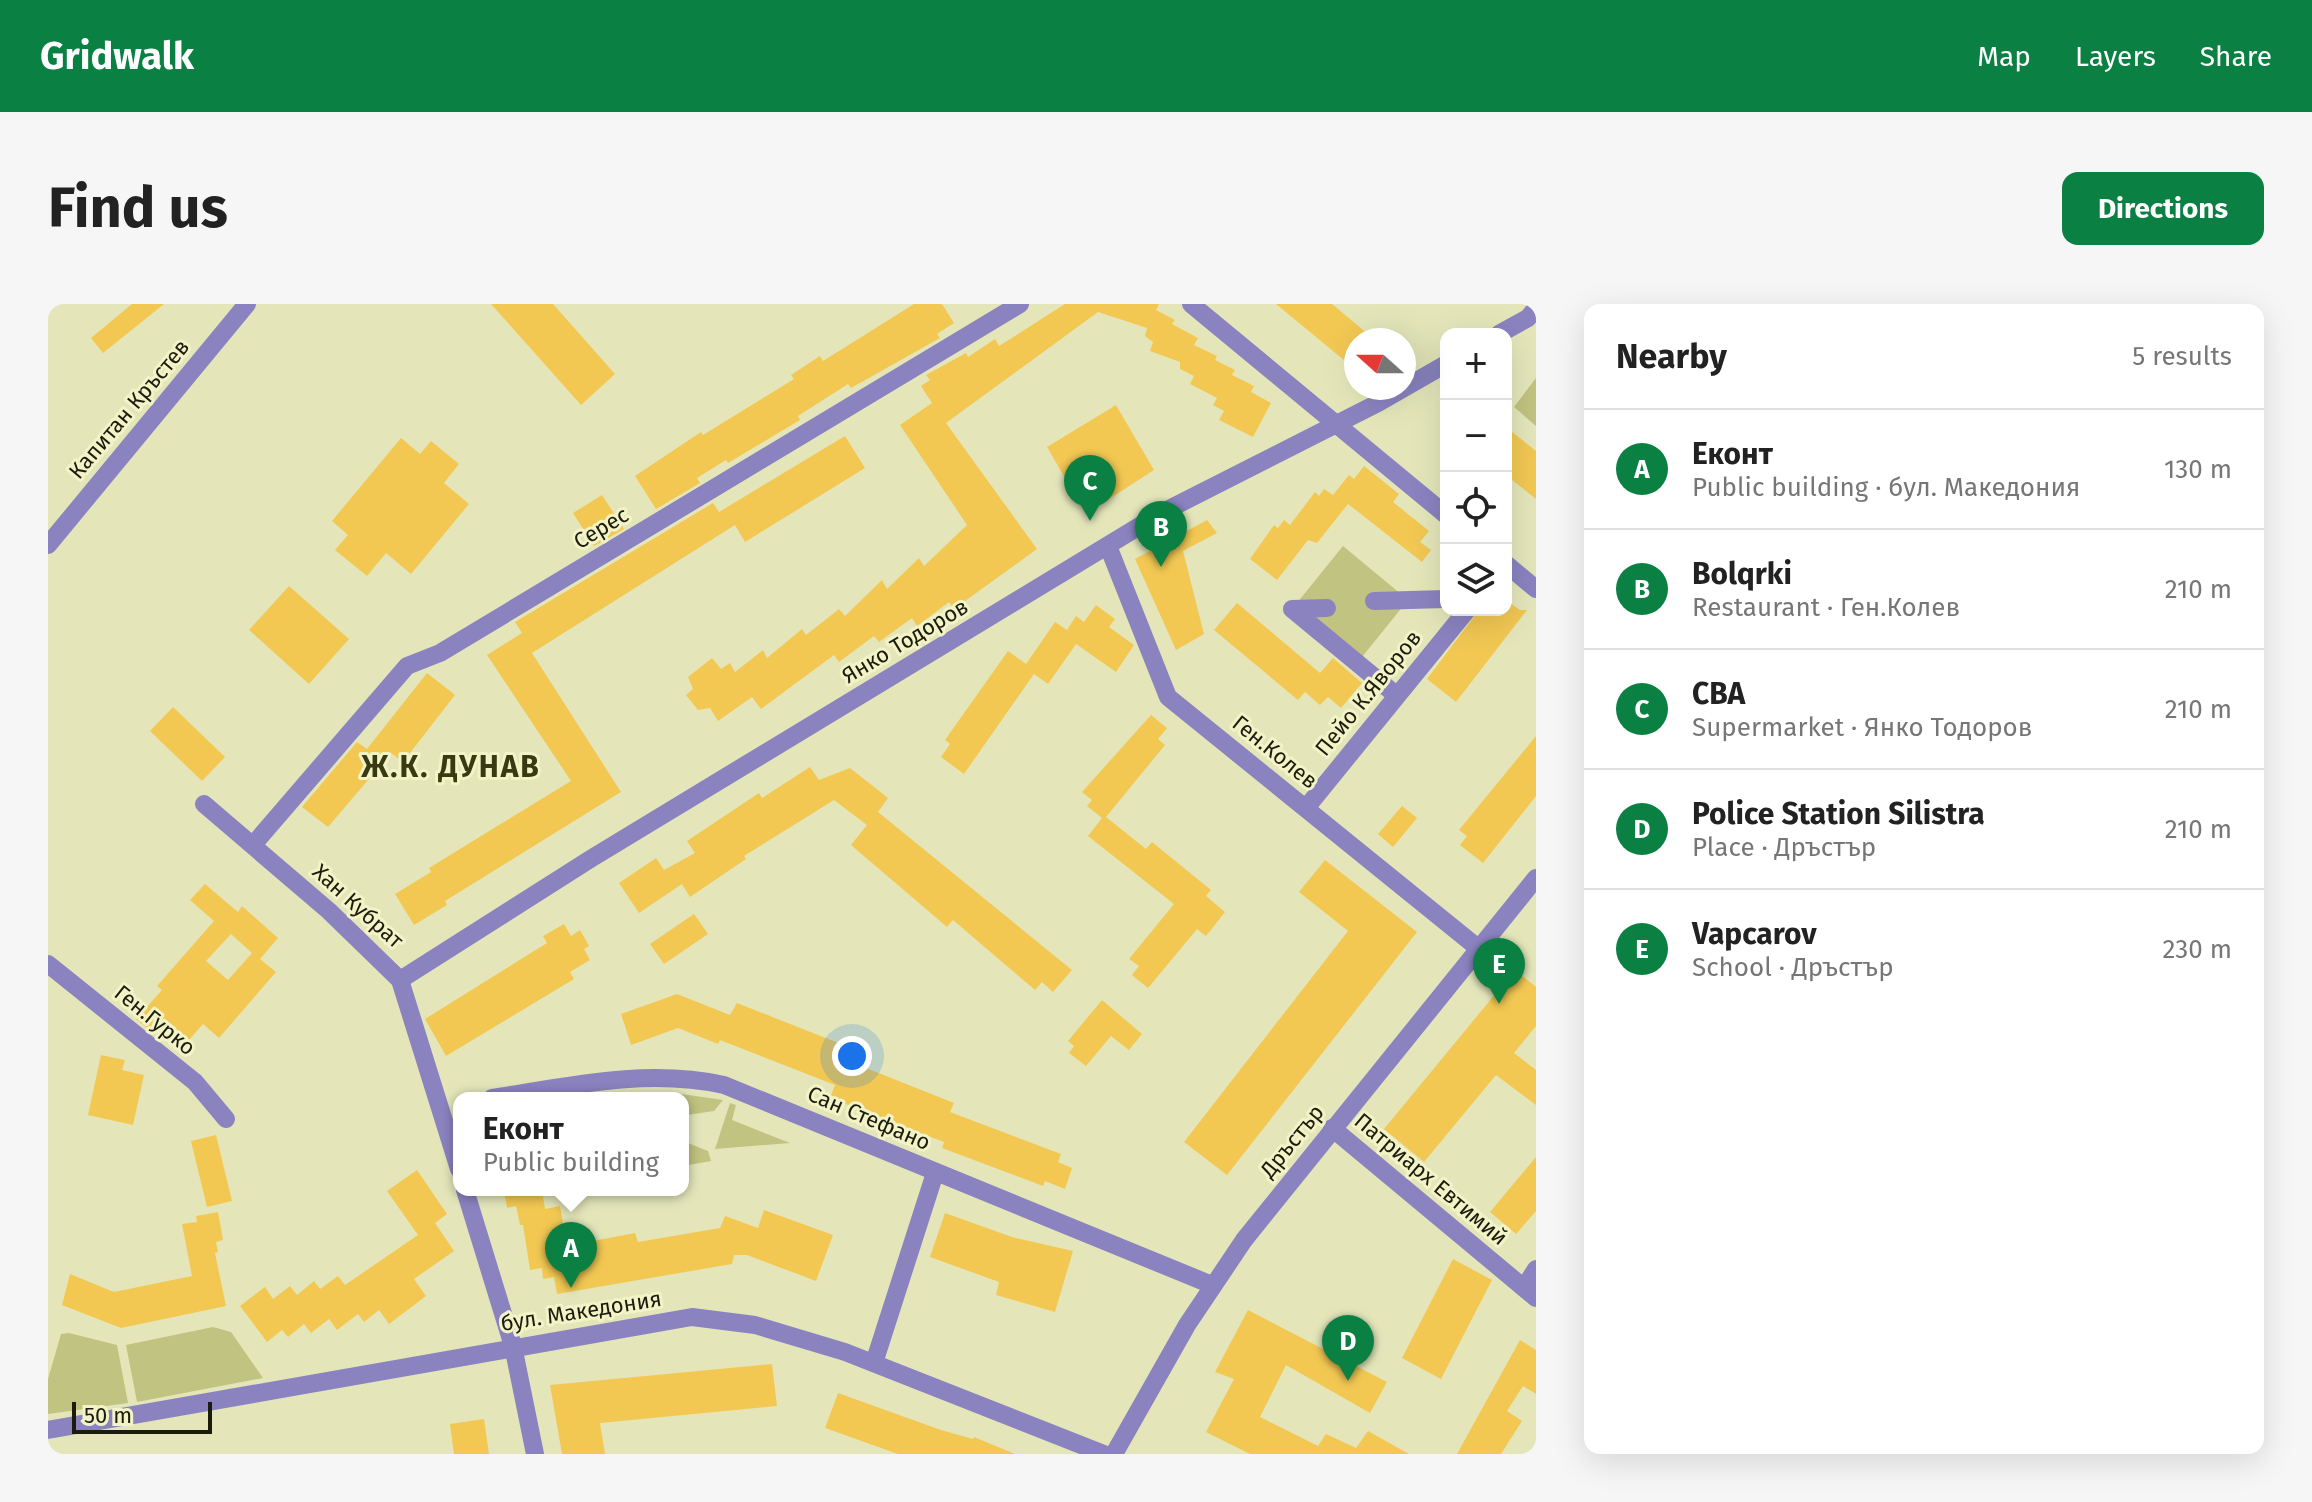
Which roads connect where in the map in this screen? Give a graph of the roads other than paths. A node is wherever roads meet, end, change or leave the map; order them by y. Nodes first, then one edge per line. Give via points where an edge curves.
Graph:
1 (247, 304) edge
2 (1020, 304) edge
3 (1191, 304) edge
4 (1536, 308) edge
5 (1510, 328) edge
6 (1440, 367) edge
7 (1336, 424) junction
8 (1440, 510) edge
9 (48, 545) edge
10 (1108, 546) junction
11 (1512, 569) edge
12 (1536, 589) edge
13 (1440, 599) edge
14 (1374, 601) dead end
15 (1327, 608) dead end
16 (1462, 616) edge
17 (1396, 695) junction
18 (204, 804) dead end
19 (1306, 808) junction
20 (253, 845) junction
21 (1536, 878) edge
22 (1478, 948) junction
23 (48, 964) edge
24 (400, 980) junction
25 (531, 1092) edge
26 (453, 1104) edge
27 (440, 1106) junction
28 (226, 1119) dead end
29 (1332, 1128) junction
30 (453, 1149) edge
31 (935, 1173) junction
32 (467, 1196) edge
33 (1536, 1269) edge
34 (1212, 1285) junction
35 (1530, 1293) edge
36 (513, 1346) junction
37 (874, 1363) junction
38 (48, 1430) edge
39 (535, 1454) edge
40 (1104, 1454) edge
41 (1114, 1454) edge

1 - 9 street, Капитан Кръстев
2 - 20 street, Серес via 440,653 407,666
3 - 7 street
4 - 5 street
6 - 7 street, Янко Тодоров
7 - 8 street
7 - 10 street, Янко Тодоров via 1223,479
10 - 19 street, Ген.Колев via 1168,697
10 - 24 street, Янко Тодоров
11 - 12 street
13 - 14 street
15 - 17 street via 1292,609
16 - 17 street, Пейо К.Яворов
17 - 19 street, Пейо К.Яворов
18 - 20 street, Хан Кубрат
19 - 22 street, Ген.Колев
20 - 24 street, Хан Кубрат
21 - 22 street, Дръстър
22 - 29 street, Дръстър
23 - 28 street, Ген.Гурко via 195,1082
24 - 27 street, Хан Кубрат
25 - 31 street, Сан Стефано via 617,1079 698,1079 755,1096
26 - 27 street
27 - 30 street, Хан Кубрат
29 - 34 street, Дръстър
29 - 35 street, Патриарх Евтимий
31 - 34 street, Сан Стефано
31 - 37 street
32 - 36 street
33 - 35 street
34 - 41 street, Дръстър
36 - 37 street, бул. Македония via 692,1317 723,1318
36 - 38 street, бул. Македония
36 - 39 street
37 - 40 street, бул. Македония

